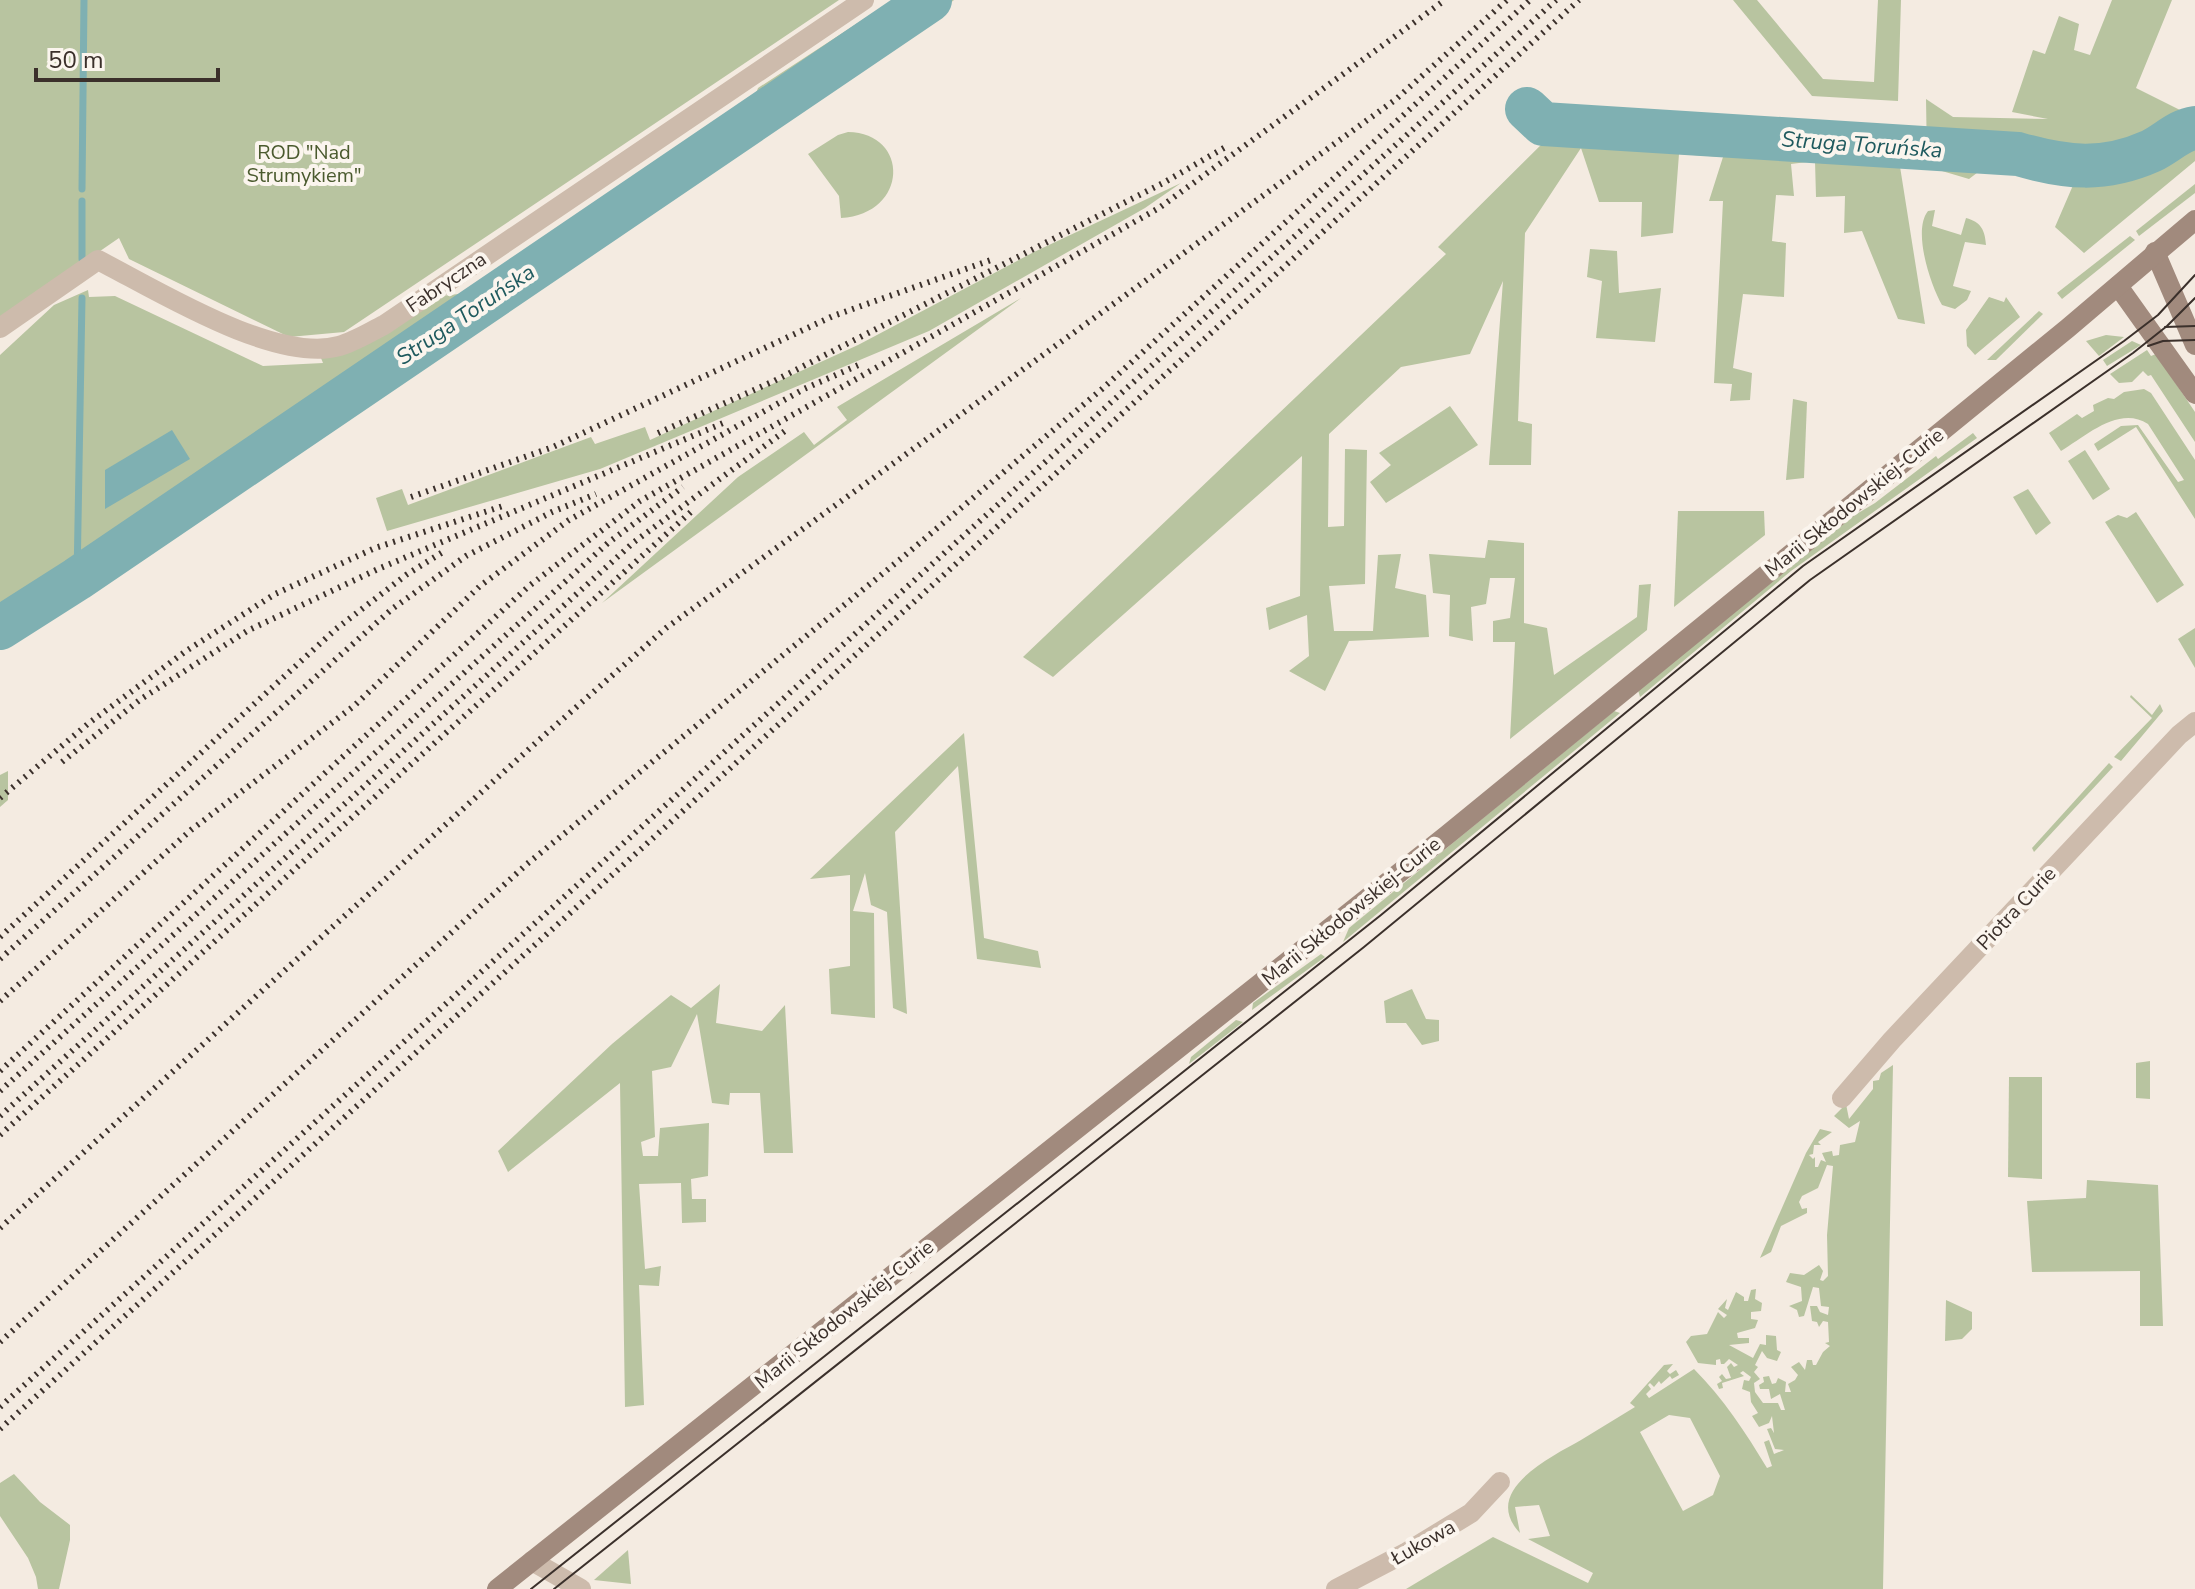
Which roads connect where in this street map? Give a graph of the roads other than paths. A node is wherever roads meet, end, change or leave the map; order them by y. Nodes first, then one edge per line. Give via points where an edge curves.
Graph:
1 (864, 0) edge
2 (2195, 220) edge
3 (2155, 252) junction
4 (2118, 286) junction
5 (0, 328) edge
6 (2195, 345) edge
7 (2195, 394) edge
8 (2195, 722) edge
9 (1842, 1098) dead end
10 (1500, 1482) dead end
11 (532, 1561) junction
12 (497, 1589) edge
13 (581, 1589) edge
14 (1336, 1589) edge

1 - 5 street, Fabryczna via 384,325 338,346 294,346 241,331 98,260
2 - 3 street, Marii Skłodowskiej-Curie
3 - 4 street, Marii Skłodowskiej-Curie
3 - 6 street
4 - 7 street
4 - 11 street, Marii Skłodowskiej-Curie via 1447,835
8 - 9 street, Piotra Curie
10 - 14 street, Łukowa via 1471,1513
11 - 12 street, Marii Skłodowskiej-Curie
11 - 13 street

